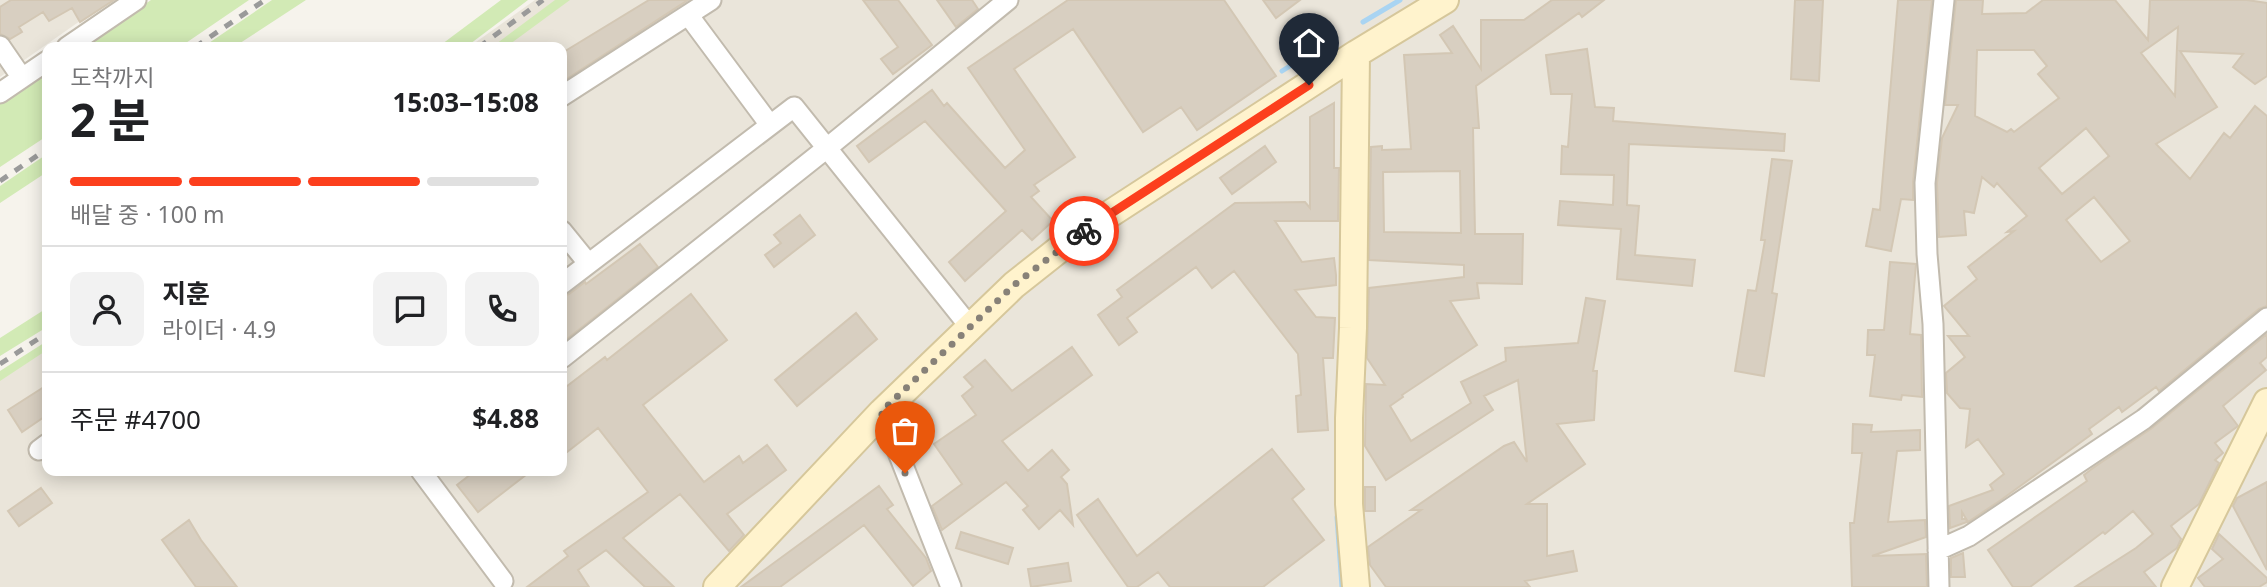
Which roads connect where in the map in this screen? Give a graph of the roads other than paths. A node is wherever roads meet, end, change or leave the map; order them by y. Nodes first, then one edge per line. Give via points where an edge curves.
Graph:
1 (136, 0) edge
2 (711, 0) edge
3 (1008, 0) edge
4 (1445, 0) edge
5 (1944, 0) edge
6 (689, 16) junction
7 (74, 42) edge
8 (0, 46) edge
9 (1356, 54) junction
10 (42, 64) edge
11 (22, 78) junction
12 (0, 93) edge
13 (567, 93) edge
14 (771, 125) junction
15 (827, 148) junction
16 (567, 237) edge
17 (588, 263) junction
18 (567, 280) edge
19 (2267, 318) edge
20 (970, 327) junction
21 (567, 354) edge
22 (2267, 402) edge
23 (881, 412) junction
24 (425, 476) edge
25 (1938, 550) junction
26 (503, 581) dead end
27 (717, 587) edge
28 (951, 587) edge
29 (1356, 587) edge
30 (1939, 587) edge
31 (2175, 587) edge

1 - 7 street
2 - 6 street
3 - 15 street
4 - 9 main road
5 - 25 street via 1925,183
6 - 13 street
6 - 14 street
8 - 11 street
9 - 20 main road via 1076,236
9 - 29 main road via 1349,418 1349,504
10 - 11 street
11 - 12 street
14 - 15 street via 794,107
14 - 17 street
15 - 20 street
15 - 21 street
16 - 17 street
17 - 18 street
19 - 25 street via 2144,419 1969,536
20 - 23 main road
22 - 31 main road
23 - 27 main road
23 - 28 street
24 - 26 street
25 - 30 street

